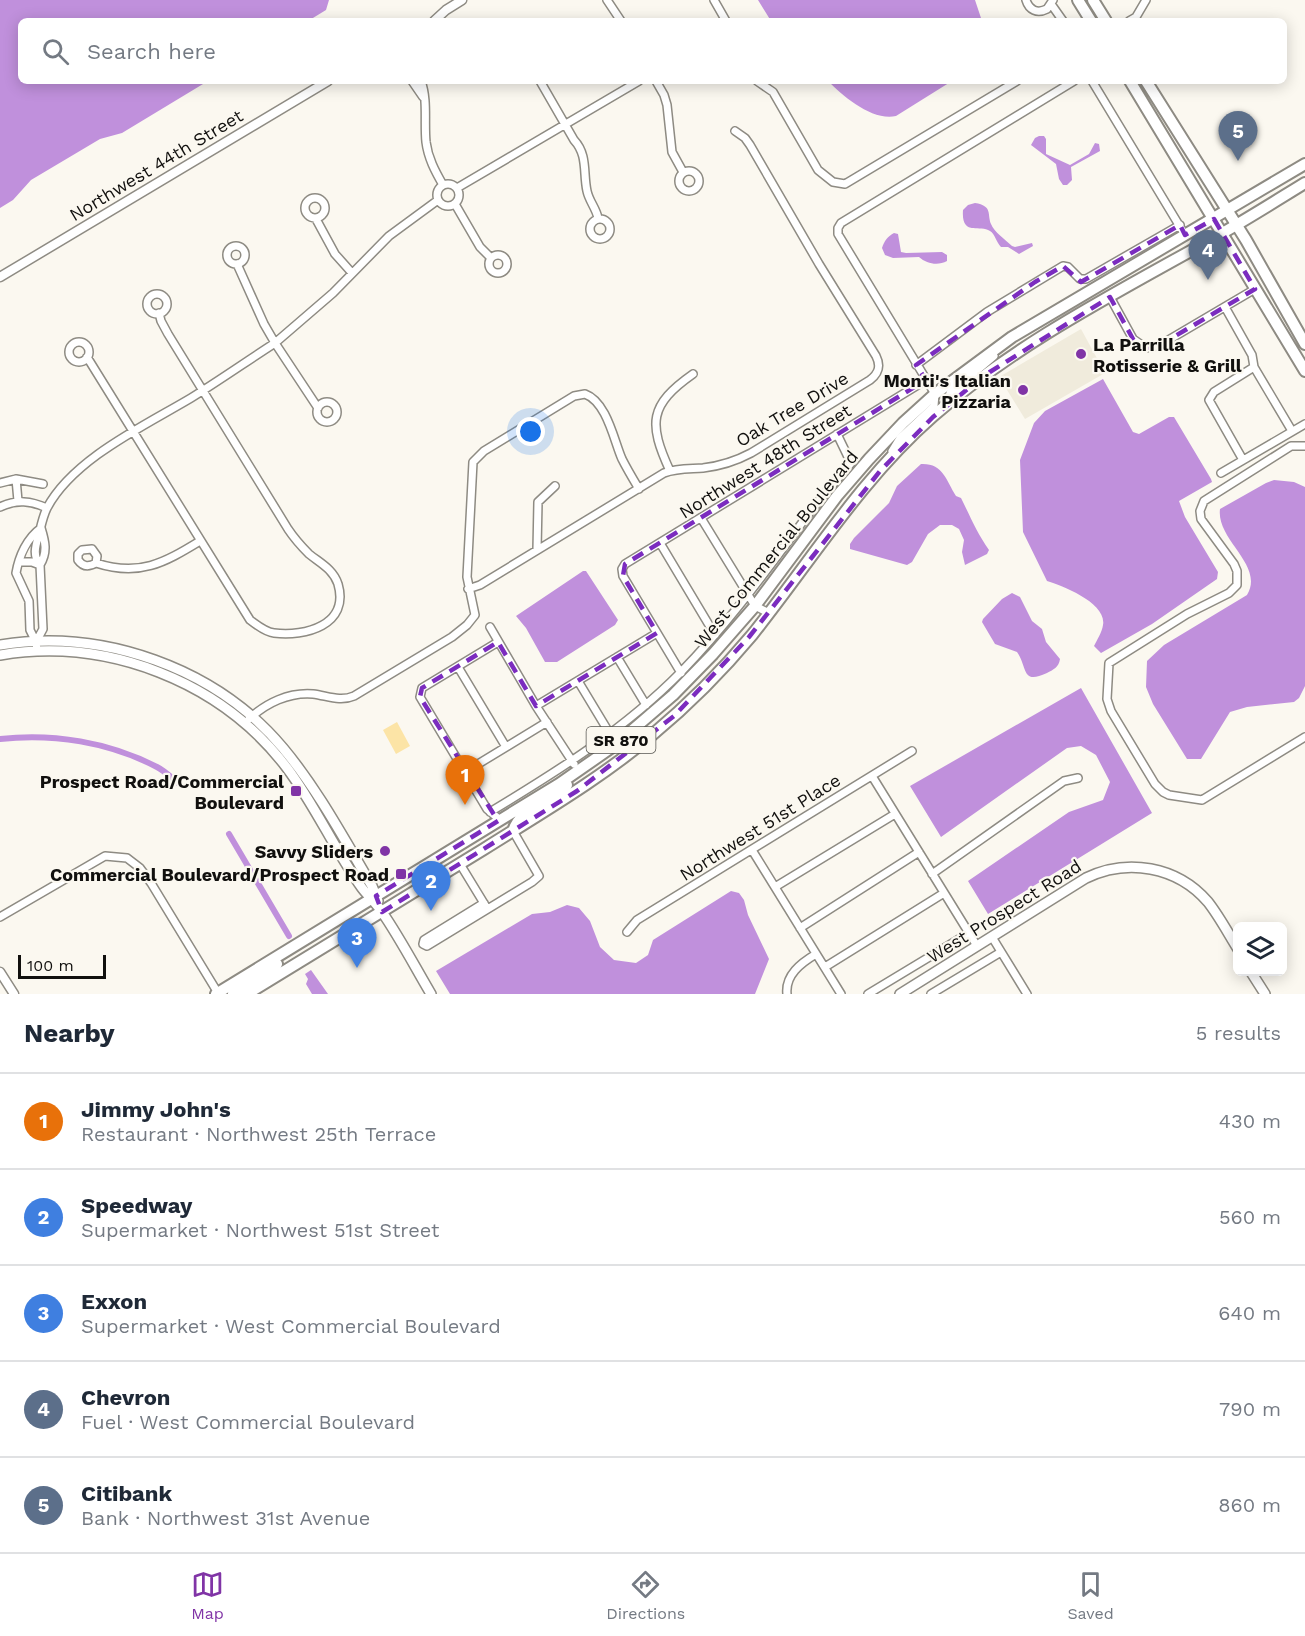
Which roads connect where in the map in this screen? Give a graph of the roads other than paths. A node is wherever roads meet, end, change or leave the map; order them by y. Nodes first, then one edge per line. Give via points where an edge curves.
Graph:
1 (462, 0) edge
2 (607, 0) edge
3 (714, 0) edge
4 (1026, 0) edge
5 (1078, 0) edge
6 (1093, 0) edge
7 (1146, 0) edge
8 (1052, 2) edge
9 (437, 18) edge
10 (619, 18) edge
11 (724, 18) edge
12 (1061, 18) edge
13 (1089, 18) edge
14 (1104, 18) edge
15 (1134, 18) edge
16 (323, 84) edge
17 (414, 84) edge
18 (421, 84) edge
19 (542, 84) edge
20 (634, 84) edge
21 (658, 84) edge
22 (761, 84) edge
23 (1012, 84) edge
24 (1069, 84) edge
25 (1094, 84) edge
26 (1132, 84) edge
27 (1148, 84) edge
28 (423, 97) junction
29 (566, 124) junction
30 (735, 131) dead end
31 (1305, 164) edge
32 (683, 172) dead end
33 (1305, 183) edge
34 (443, 185) junction
35 (458, 188) junction
36 (438, 200) junction
37 (455, 204) junction
38 (1228, 211) junction
39 (598, 218) dead end
40 (316, 219) dead end
41 (1214, 219) junction
42 (1237, 225) junction
43 (1183, 230) junction
44 (1222, 233) junction
45 (491, 258) dead end
46 (237, 264) dead end
47 (352, 273) junction
48 (0, 277) edge
49 (1255, 289) junction
50 (1110, 297) junction
51 (1225, 307) junction
52 (159, 313) dead end
53 (1012, 337) junction
54 (275, 343) junction
55 (1305, 344) edge
56 (87, 357) dead end
57 (916, 365) junction
58 (1254, 368) junction
59 (1305, 371) edge
60 (693, 374) dead end
61 (926, 380) junction
62 (203, 391) junction
63 (935, 394) junction
64 (945, 406) junction
65 (318, 408) dead end
66 (1305, 424) edge
67 (1292, 431) junction
68 (133, 432) junction
69 (837, 435) junction
70 (1305, 446) edge
71 (1243, 460) junction
72 (670, 471) junction
73 (880, 471) junction
74 (1221, 473) dead end
75 (16, 479) junction
76 (0, 483) edge
77 (43, 484) dead end
78 (555, 486) dead end
79 (639, 489) junction
80 (18, 501) junction
81 (0, 507) edge
82 (47, 508) junction
83 (701, 518) junction
84 (41, 528) junction
85 (200, 541) junction
86 (660, 543) junction
87 (537, 550) junction
88 (20, 562) junction
89 (96, 563) dead end
90 (40, 565) junction
91 (468, 589) junction
92 (748, 595) junction
93 (755, 606) junction
94 (769, 613) junction
95 (490, 627) dead end
96 (657, 633) junction
97 (715, 635) junction
98 (498, 642) junction
99 (0, 645) edge
100 (37, 646) junction
101 (0, 655) edge
102 (617, 657) junction
103 (458, 667) junction
104 (681, 673) junction
105 (578, 681) junction
106 (646, 705) junction
107 (536, 706) junction
108 (248, 720) junction
109 (547, 722) junction
110 (610, 734) junction
111 (1305, 737) edge
112 (506, 747) junction
113 (912, 751) dead end
114 (572, 762) junction
115 (582, 769) junction
116 (465, 772) junction
117 (872, 776) junction
118 (1078, 778) dead end
119 (490, 812) junction
120 (895, 814) junction
121 (500, 820) junction
122 (513, 831) junction
123 (752, 850) junction
124 (920, 852) junction
125 (460, 864) junction
126 (932, 874) junction
127 (775, 887) junction
128 (945, 893) junction
129 (374, 898) junction
130 (485, 906) junction
131 (382, 912) junction
132 (0, 917) edge
133 (800, 928) junction
134 (627, 932) dead end
135 (969, 933) junction
136 (992, 937) junction
137 (1233, 941) edge
138 (299, 943) junction
139 (977, 946) junction
140 (1001, 952) junction
141 (816, 954) junction
142 (825, 967) junction
143 (0, 972) edge
144 (1254, 976) edge
145 (1024, 993) edge
146 (14, 994) edge
147 (218, 994) edge
148 (233, 994) edge
149 (247, 994) edge
150 (431, 994) edge
151 (787, 994) edge
152 (842, 994) edge
153 (868, 994) edge
154 (900, 994) edge
155 (931, 994) edge
156 (1265, 994) edge

1 - 9 street
2 - 10 street
3 - 11 street
4 - 8 street via 1029,8 1037,11 1047,9
5 - 13 main road
6 - 14 main road
7 - 15 street
8 - 12 street
16 - 48 street, Northwest 44th Street
17 - 28 street
18 - 28 street
19 - 29 street
20 - 29 street
21 - 32 street via 667,105 672,152
22 - 23 street via 773,92 818,170 833,182 845,184
24 - 57 street via 838,228
25 - 43 street
26 - 41 main road
27 - 38 main road
28 - 34 street via 430,160
29 - 35 street
29 - 39 street via 581,147 587,190
30 - 72 street, Oak Tree Drive via 750,145 876,356 878,370 870,380 738,460
31 - 38 main road, West Commercial Boulevard / SR 870
33 - 42 main road, West Commercial Boulevard / SR 870
34 - 35 street
34 - 36 street via 437,193
35 - 37 street via 460,195
36 - 37 street via 448,206
36 - 47 street via 388,237
37 - 45 street via 480,247
38 - 41 main road, West Commercial Boulevard / SR 870
38 - 42 main road
40 - 47 street via 335,254
41 - 43 main road, West Commercial Boulevard / SR 870
41 - 44 main road
42 - 44 main road, West Commercial Boulevard / SR 870
42 - 55 main road
43 - 53 main road, West Commercial Boulevard / SR 870
43 - 57 street via 1086,279 1063,266 987,312
44 - 49 main road
44 - 50 main road, West Commercial Boulevard / SR 870
46 - 54 street
47 - 54 street
49 - 51 street
49 - 59 main road
50 - 51 street via 1133,339 1146,348 1160,345
50 - 64 main road, West Commercial Boulevard / SR 870 via 1021,350
51 - 58 street via 1252,355
52 - 62 street
53 - 63 main road, West Commercial Boulevard / SR 870
53 - 64 street, West Commercial Boulevard via 950,393
54 - 62 street
54 - 65 street
56 - 68 street
57 - 61 street
58 - 67 street
58 - 71 street via 1214,392 1209,400
60 - 72 street via 666,397 655,419 658,442
61 - 63 street
61 - 69 street, Northwest 48th Street
62 - 68 street
62 - 85 street via 288,529 335,576 340,596 337,610 318,629 299,634 272,633 262,628 250,620
63 - 73 street, West Commercial Boulevard via 934,406 900,438
63 - 93 main road, West Commercial Boulevard / SR 870 via 850,481
64 - 73 main road, West Commercial Boulevard / SR 870
66 - 67 street
67 - 71 street
68 - 82 street via 86,463
68 - 85 street
69 - 83 street, Northwest 48th Street
69 - 92 street via 850,463
70 - 111 street via 1291,446 1204,501 1201,519 1236,569 1237,585 1109,663 1107,699 1155,784 1163,792 1178,797 1202,800
71 - 74 street
72 - 79 street, Oak Tree Drive
73 - 94 main road, West Commercial Boulevard / SR 870
75 - 76 street
75 - 77 street
75 - 80 street
78 - 87 street via 538,502
79 - 87 street, Oak Tree Drive
79 - 91 street via 611,426 594,400 585,394 574,396 484,451 473,462
80 - 81 street
80 - 82 street
82 - 84 street
83 - 86 street, Northwest 48th Street
83 - 92 street
84 - 88 street via 28,539
84 - 90 street via 35,555
85 - 89 street via 165,561 143,568 124,570
86 - 96 street, Northwest 48th Street via 622,569
86 - 97 street
87 - 91 street, Oak Tree Drive
88 - 90 street
88 - 100 street via 16,573 29,600 30,630
90 - 100 street via 43,629
91 - 108 street via 475,615 457,634 354,696 341,699 306,694 285,698 270,703
92 - 93 street
92 - 97 street
93 - 94 street
93 - 115 main road, West Commercial Boulevard / SR 870 via 673,695
94 - 122 main road, West Commercial Boulevard / SR 870 via 719,671 657,731 590,782
95 - 98 street
96 - 102 street
96 - 104 street
97 - 104 street
98 - 103 street
98 - 107 street
99 - 100 main road
100 - 101 main road
100 - 108 main road via 92,644 157,661 208,685
102 - 105 street
102 - 106 street
103 - 112 street
103 - 116 street via 422,688 420,697
104 - 106 street
105 - 107 street
105 - 110 street
106 - 110 street
107 - 109 street
108 - 129 main road via 277,741 305,777 372,886
109 - 112 street
109 - 114 street
110 - 114 street
112 - 116 street
113 - 117 street, Northwest 51st Place
114 - 115 street
114 - 119 street
115 - 121 main road, West Commercial Boulevard / SR 870
115 - 122 main road via 561,791 519,818
116 - 119 street
117 - 120 street
117 - 123 street, Northwest 51st Place
118 - 126 street via 1064,781
119 - 121 street
120 - 124 street
120 - 127 street
121 - 129 main road, West Commercial Boulevard / SR 870
122 - 125 main road, West Commercial Boulevard / SR 870
122 - 130 street via 538,876
123 - 127 street
123 - 134 street, Northwest 51st Place via 637,920
124 - 126 street
124 - 133 street
125 - 130 street
125 - 131 main road, West Commercial Boulevard / SR 870
126 - 128 street
127 - 133 street
128 - 135 street
128 - 142 street
129 - 131 main road
129 - 138 main road, West Commercial Boulevard / SR 870
130 - 130 street via 424,940 423,944 428,946
131 - 149 main road, West Commercial Boulevard / SR 870
131 - 150 main road
132 - 147 street via 105,856 127,858 151,883
133 - 141 street
135 - 139 street
135 - 153 street
136 - 137 main road, West Prospect Road via 1091,876 1114,868 1139,867 1163,872 1192,887 1213,909
136 - 139 main road, West Prospect Road
136 - 140 street
138 - 147 main road, West Commercial Boulevard / SR 870
138 - 148 main road via 268,971
139 - 154 main road, West Prospect Road
140 - 145 street
140 - 155 street
141 - 142 street
141 - 151 street via 796,968 786,984
142 - 152 street
143 - 146 street
144 - 156 main road

